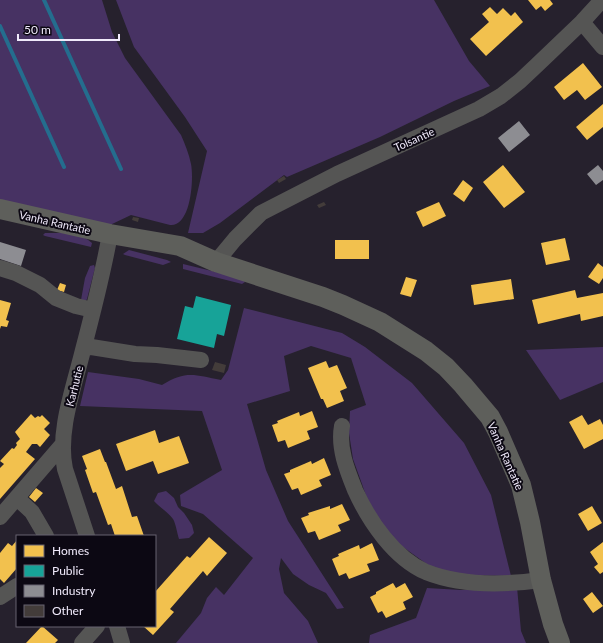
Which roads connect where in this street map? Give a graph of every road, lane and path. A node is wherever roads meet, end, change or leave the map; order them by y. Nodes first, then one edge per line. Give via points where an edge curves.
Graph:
1 (602, 0) edge
2 (582, 22) junction
3 (603, 47) edge
4 (0, 209) edge
5 (110, 234) junction
6 (216, 262) junction
7 (0, 268) edge
8 (94, 310) junction
9 (84, 346) junction
10 (201, 360) dead end
11 (342, 426) dead end
12 (63, 444) junction
13 (17, 498) junction
14 (0, 517) edge
15 (45, 535) edge
16 (87, 535) edge
17 (541, 580) junction
18 (16, 587) edge
19 (0, 597) edge
20 (96, 627) edge
21 (117, 627) edge
22 (82, 643) edge
23 (122, 643) edge
24 (560, 643) edge

1 - 2 street, Tolsantie
2 - 3 street
2 - 6 street, Tolsantie via 501,96 479,109 337,174 261,213
4 - 5 main road, Vanha Rantatie
5 - 6 main road, Vanha Rantatie via 178,257
5 - 8 street, Karhutie
6 - 17 main road, Vanha Rantatie via 322,297 364,314 411,340 446,367 490,417 505,446 521,485
7 - 8 street via 40,285 56,298
8 - 9 street, Karhutie
9 - 10 street via 134,354
9 - 12 street, Karhutie via 66,420
11 - 17 street via 344,459 360,502 372,522 396,551 411,563 426,572 458,581 513,583
12 - 13 street
12 - 16 street, Karhutie via 65,469
13 - 14 street
13 - 15 street via 32,512
17 - 24 main road, Vanha Rantatie
18 - 19 street
20 - 22 street
21 - 23 street

